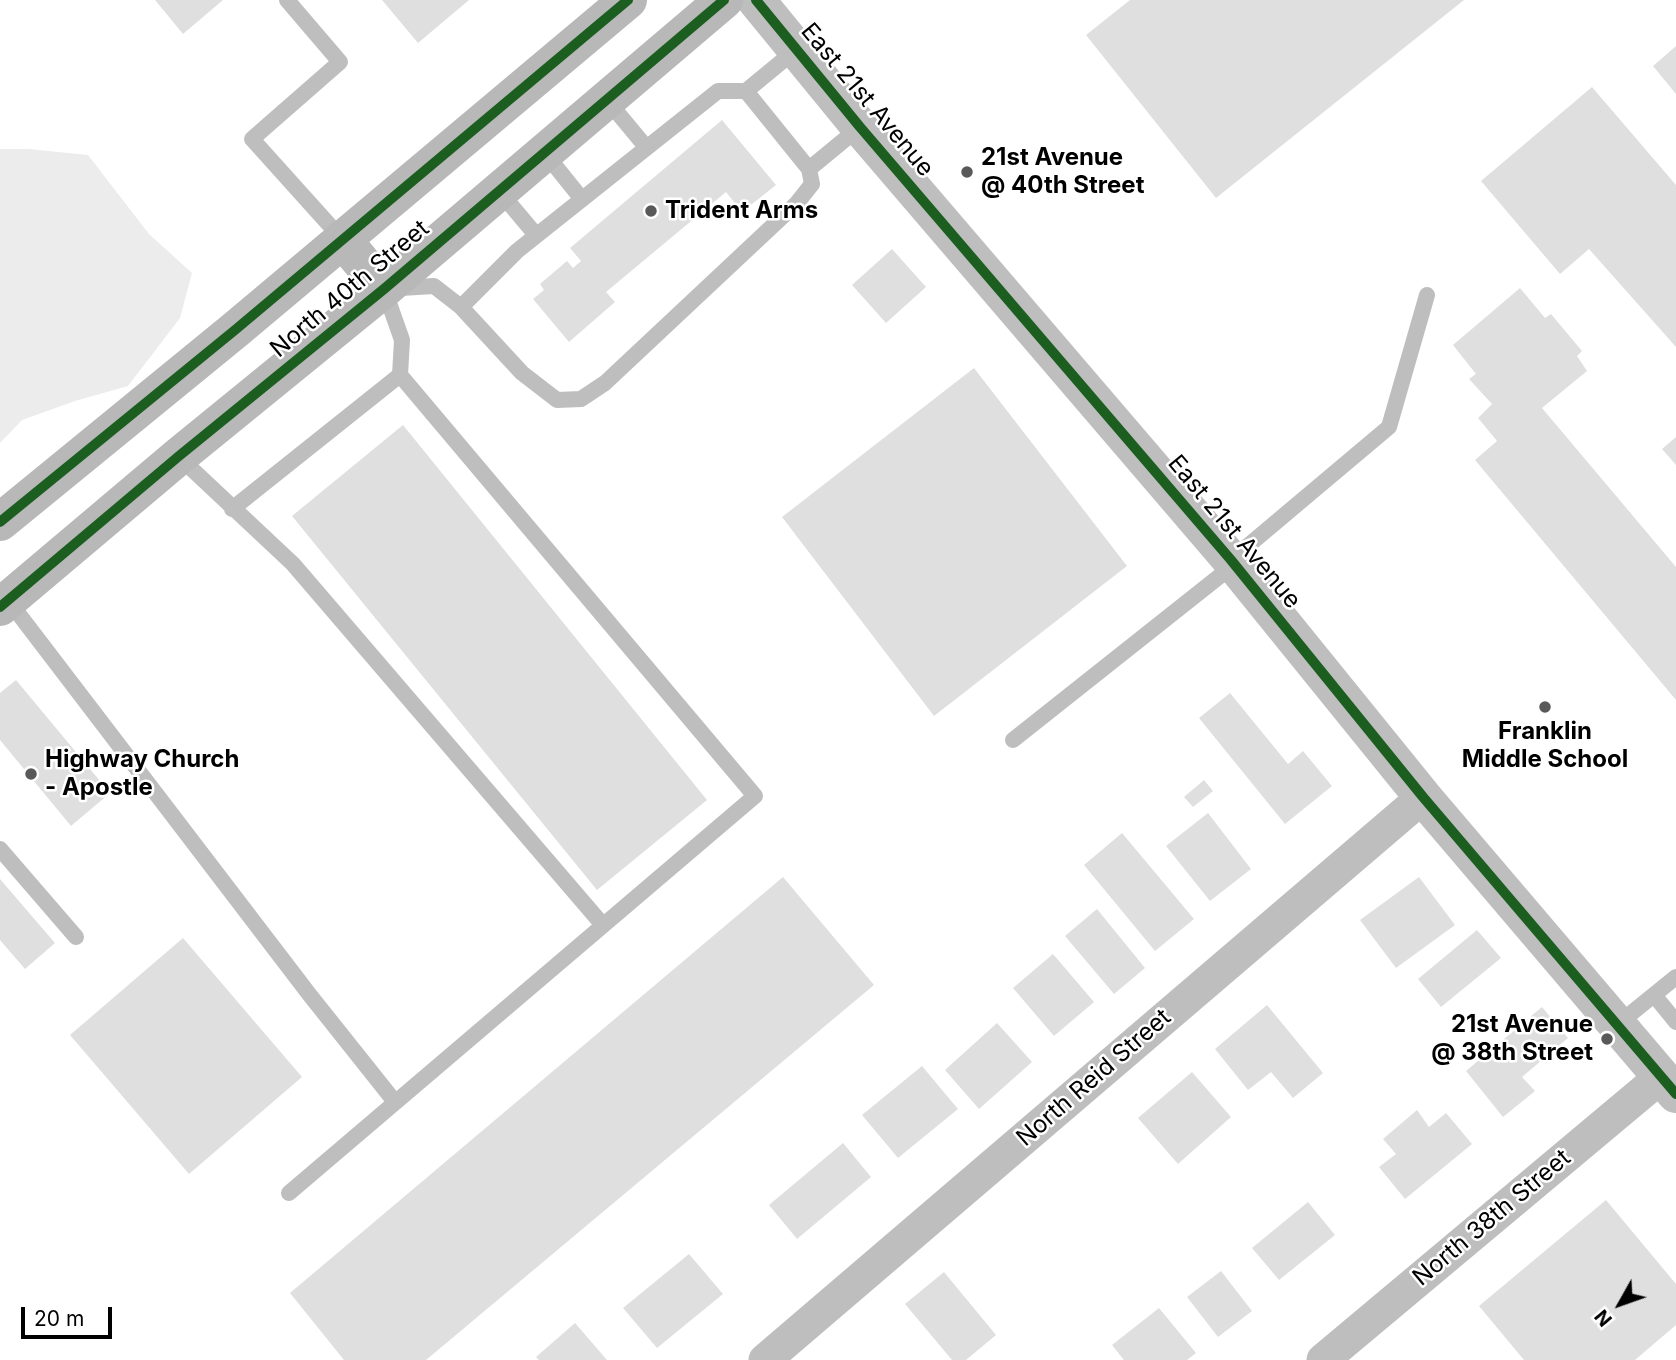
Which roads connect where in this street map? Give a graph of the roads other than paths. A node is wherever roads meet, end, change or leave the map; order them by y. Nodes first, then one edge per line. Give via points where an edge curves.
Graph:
1 (287, 0) edge
2 (628, 0) edge
3 (724, 0) edge
4 (756, 0) edge
5 (797, 48) junction
6 (746, 91) junction
7 (607, 100) junction
8 (860, 127) junction
9 (646, 147) junction
10 (544, 152) junction
11 (808, 169) junction
12 (499, 191) junction
13 (581, 198) junction
14 (536, 235) junction
15 (342, 239) junction
16 (384, 289) junction
17 (1427, 295) dead end
18 (461, 307) junction
19 (400, 375) junction
20 (179, 457) junction
21 (232, 509) junction
22 (0, 522) edge
23 (1233, 562) junction
24 (4, 604) edge
25 (1013, 740) dead end
26 (1423, 797) junction
27 (0, 849) edge
28 (602, 924) junction
29 (76, 937) dead end
30 (1676, 977) edge
31 (1654, 995) junction
32 (1676, 1022) edge
33 (1618, 1024) junction
34 (1669, 1085) edge
35 (395, 1102) junction
36 (289, 1193) dead end
37 (765, 1360) edge
38 (1323, 1360) edge

1 - 15 lane via 340,62 251,139
2 - 15 main road, North 40th Street
3 - 7 main road, North 40th Street
4 - 5 street, East 21st Avenue
5 - 6 lane
5 - 8 street, East 21st Avenue
6 - 9 lane via 718,91
6 - 11 lane
7 - 9 lane
7 - 10 main road, North 40th Street
8 - 11 lane
8 - 23 street, East 21st Avenue
9 - 13 lane
10 - 12 main road, North 40th Street
10 - 13 lane
11 - 18 lane via 813,184 797,203 605,383 581,399 558,400 522,373
12 - 14 lane
12 - 16 main road, North 40th Street
13 - 14 lane
14 - 18 lane
15 - 16 main road
15 - 22 main road, North 40th Street
16 - 18 lane via 434,286
16 - 19 lane via 402,340
16 - 20 main road, North 40th Street
17 - 23 lane via 1389,427
19 - 21 lane
19 - 28 lane via 755,796
20 - 21 lane
20 - 24 main road, North 40th Street
21 - 28 lane via 293,564
23 - 25 lane
23 - 26 street, East 21st Avenue
24 - 35 lane
26 - 33 street, East 21st Avenue
26 - 37 street, North Reid Street
27 - 29 lane
28 - 35 lane
30 - 31 lane
31 - 32 lane
31 - 33 lane
33 - 34 street, East 21st Avenue
34 - 38 street, North 38th Street
35 - 36 lane

